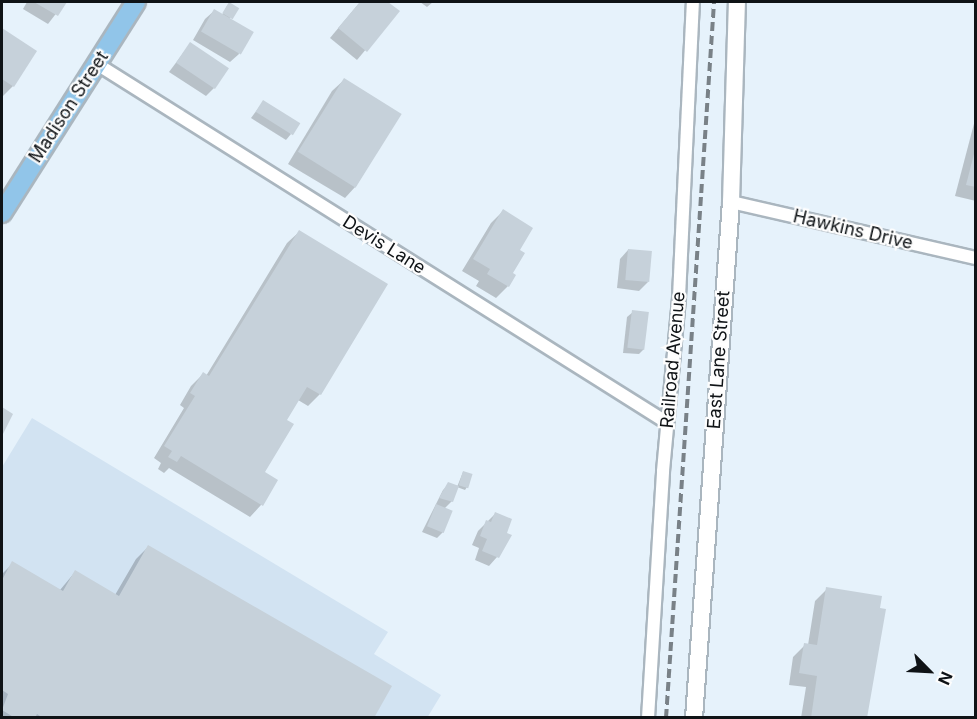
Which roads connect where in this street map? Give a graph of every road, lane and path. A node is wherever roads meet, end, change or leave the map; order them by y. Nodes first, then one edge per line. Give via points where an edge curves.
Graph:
1 (136, 2) edge
2 (693, 2) edge
3 (737, 2) edge
4 (97, 64) junction
5 (731, 202) junction
6 (2, 213) edge
7 (975, 258) edge
8 (668, 416) junction
9 (648, 717) edge
10 (694, 717) edge

1 - 4 main road, Madison Street
2 - 8 street, Railroad Avenue via 679,297
3 - 5 street, East Lane Street
4 - 6 main road, Madison Street
4 - 8 street, Devis Lane via 666,422
5 - 7 street, Hawkins Drive
5 - 10 street, East Lane Street
8 - 9 street, Railroad Avenue

